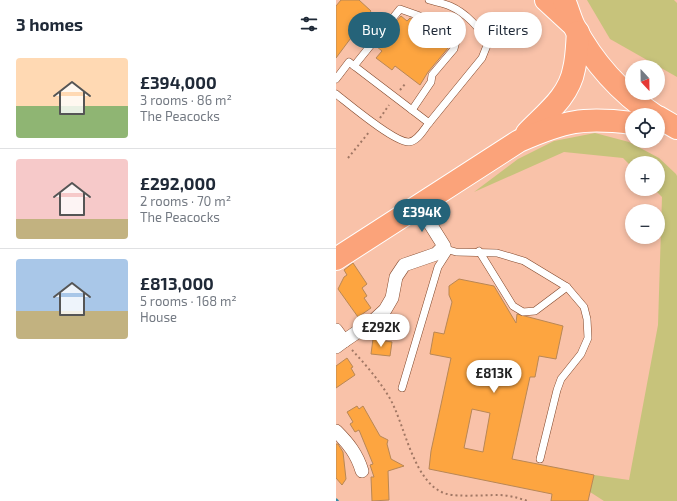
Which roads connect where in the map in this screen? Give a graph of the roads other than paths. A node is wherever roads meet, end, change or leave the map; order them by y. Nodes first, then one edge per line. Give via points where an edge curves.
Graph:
1 (429, 0) edge
2 (546, 0) edge
3 (564, 0) edge
4 (576, 29) junction
5 (354, 66) junction
6 (336, 79) edge
7 (336, 94) edge
8 (644, 108) edge
9 (412, 110) junction
10 (625, 122) edge
11 (429, 123) junction
12 (519, 141) junction
13 (418, 206) junction
14 (447, 248) junction
15 (479, 251) junction
16 (336, 259) edge
17 (567, 287) junction
18 (336, 330) edge
19 (340, 344) edge
20 (402, 388) dead end
21 (336, 431) edge
22 (540, 459) dead end
23 (362, 470) dead end

1 - 11 lane via 451,6 461,13 480,28 488,43 482,58
2 - 4 highway
3 - 4 highway
4 - 8 highway via 618,86
4 - 12 highway via 574,70 565,93
5 - 6 lane via 349,62
5 - 9 lane
5 - 9 lane via 400,9 451,30 456,41 454,49 432,75 431,82
7 - 11 lane via 375,124 402,140 415,140
9 - 11 lane
10 - 12 highway via 581,120 564,123
12 - 13 highway
13 - 14 street
13 - 16 highway
14 - 15 lane
14 - 19 street via 404,265 396,277 392,298 385,310
14 - 20 lane via 438,267
15 - 17 lane via 524,261
15 - 17 lane via 518,310 528,313 535,311
17 - 22 lane via 584,307 588,338 581,354 561,379
18 - 19 street
21 - 23 street via 351,447

